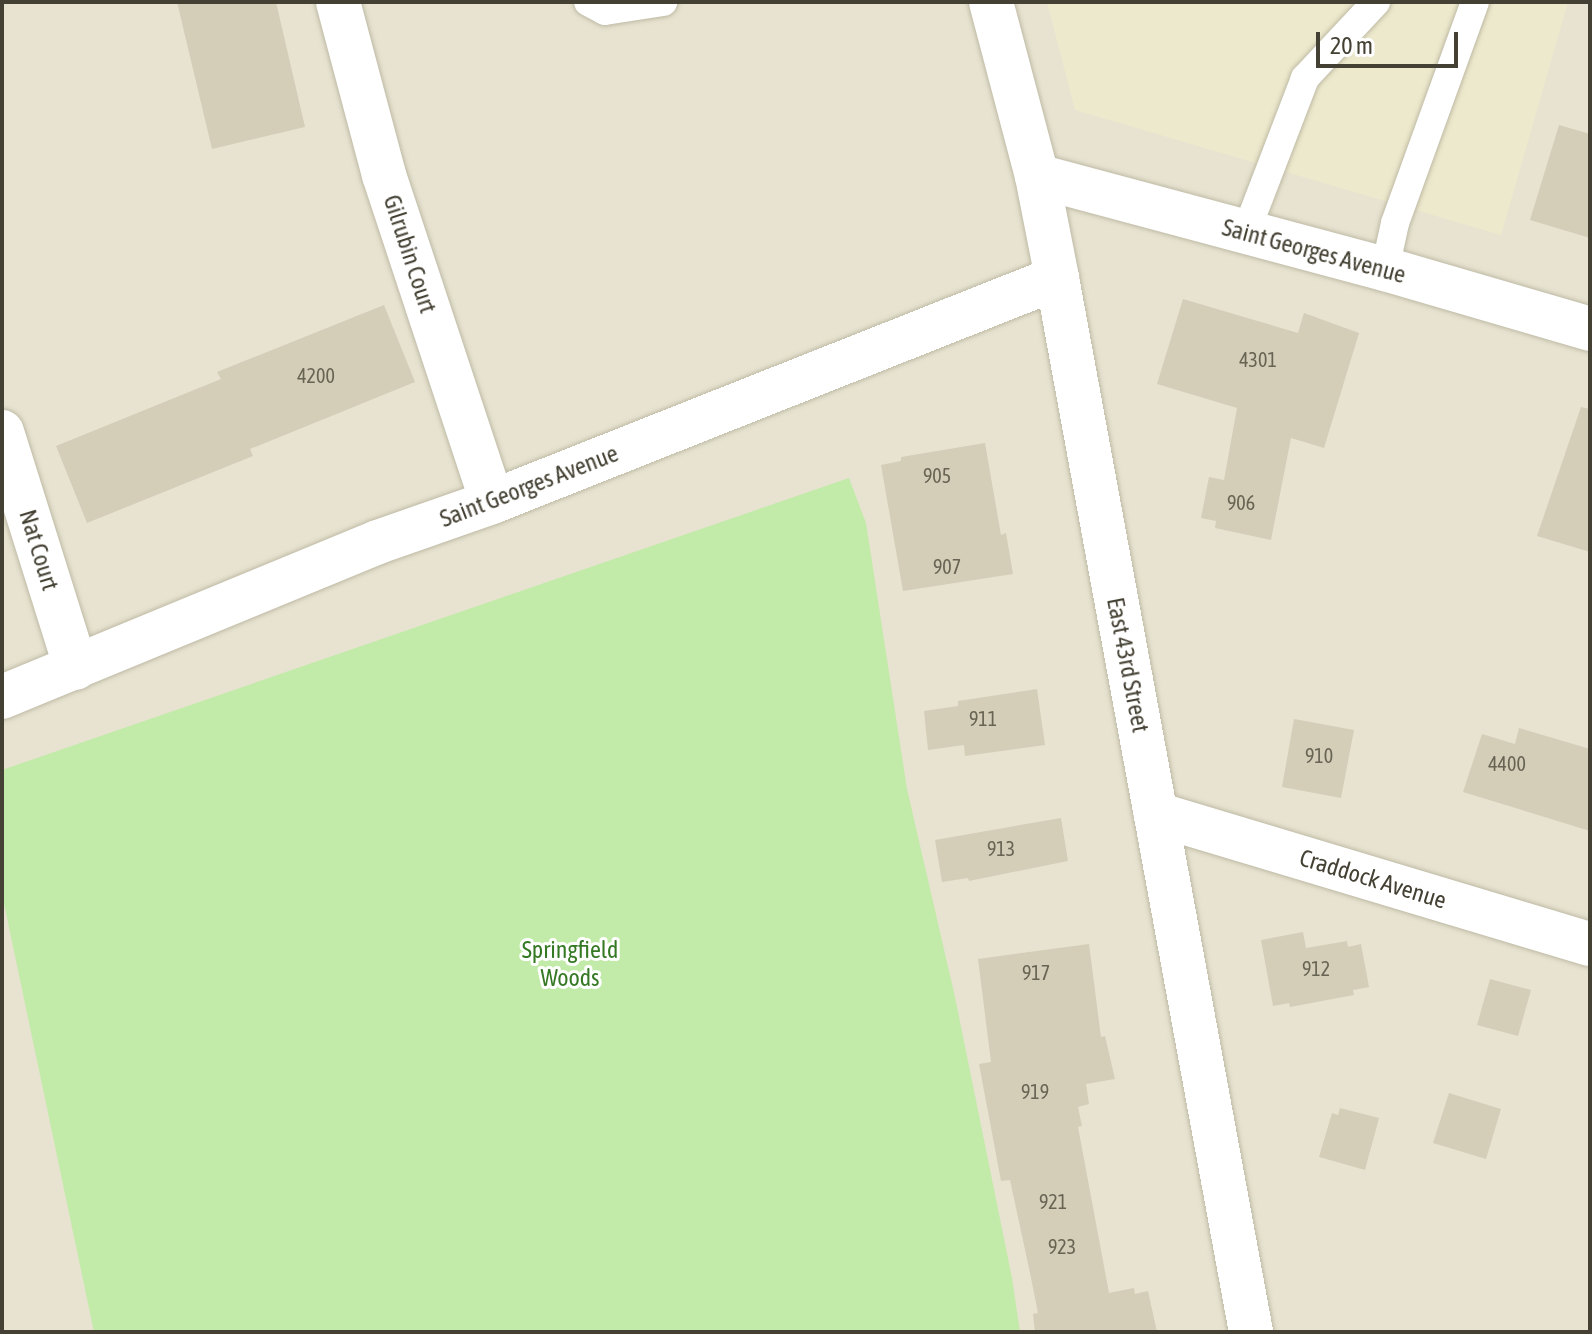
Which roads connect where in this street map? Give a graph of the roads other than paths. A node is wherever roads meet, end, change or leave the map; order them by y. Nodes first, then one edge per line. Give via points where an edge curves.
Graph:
1 (338, 2) edge
2 (588, 2) edge
3 (663, 2) edge
4 (991, 2) edge
5 (1376, 2) edge
6 (1475, 2) edge
7 (1037, 176) junction
8 (1246, 232) junction
9 (1385, 269) junction
10 (1057, 278) junction
11 (1590, 329) edge
12 (2, 432) edge
13 (492, 502) junction
14 (76, 668) junction
15 (2, 697) edge
16 (1156, 814) junction
17 (1590, 944) edge
18 (1251, 1332) edge

1 - 13 street, Gilrubin Court via 384,175
2 - 3 lane via 605,11
4 - 7 street, East 43rd Street
5 - 8 lane via 1305,78
6 - 9 lane via 1395,223
7 - 8 street, Saint Georges Avenue
7 - 10 street, East 43rd Street
8 - 9 street, Saint Georges Avenue
9 - 11 street, Saint Georges Avenue
10 - 13 street, Saint Georges Avenue
10 - 16 street, East 43rd Street
12 - 14 street, Nat Court
13 - 14 street, Saint Georges Avenue via 378,542
14 - 15 street, Saint Georges Avenue
16 - 17 street, Craddock Avenue
16 - 18 street, East 43rd Street

